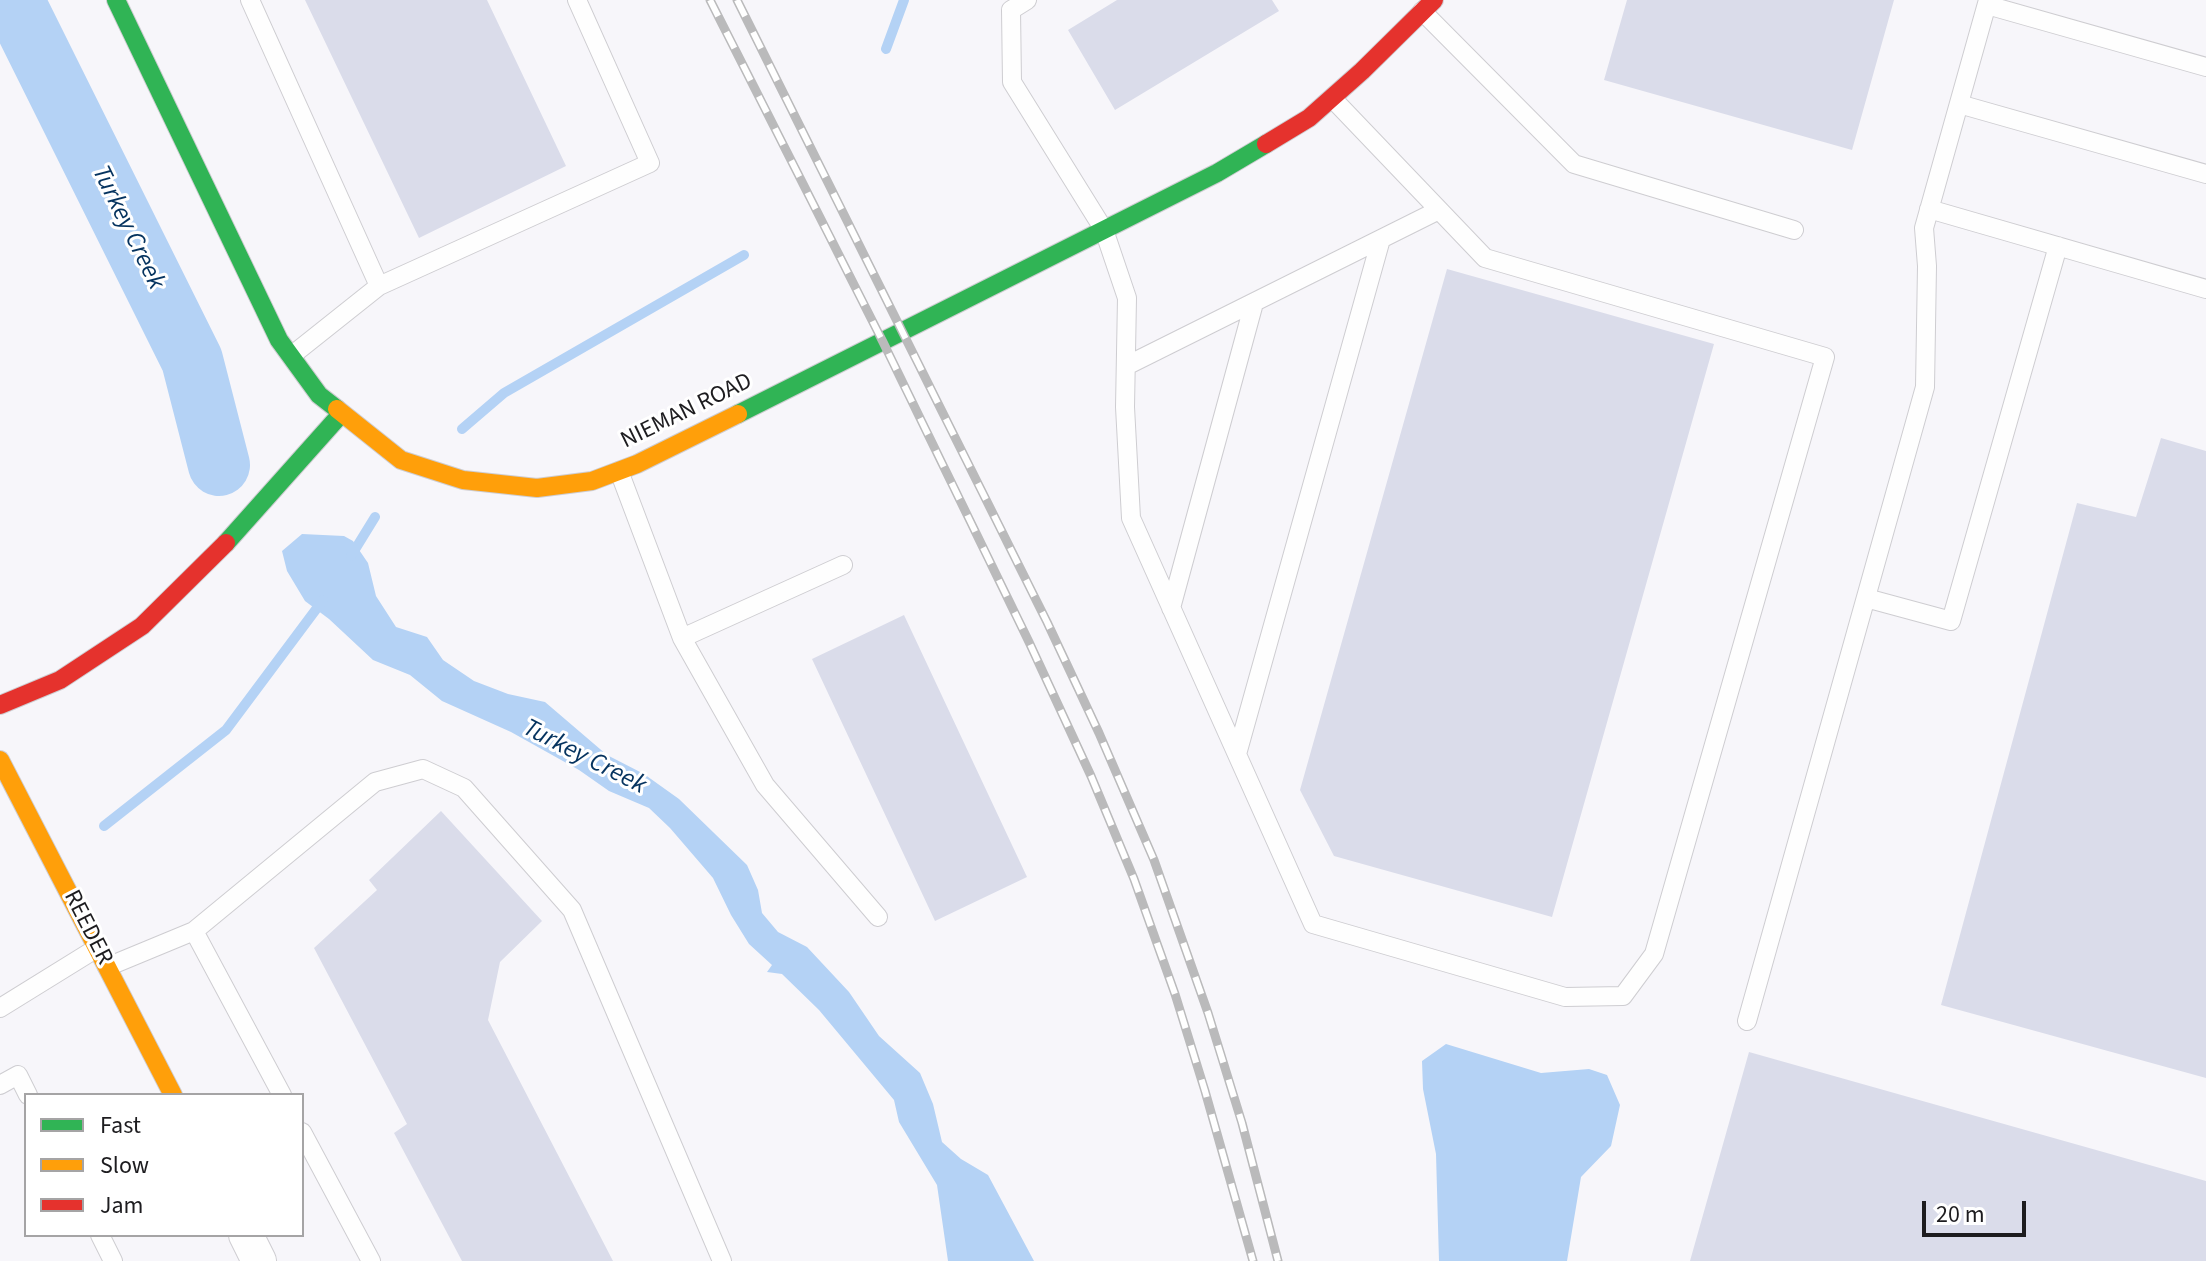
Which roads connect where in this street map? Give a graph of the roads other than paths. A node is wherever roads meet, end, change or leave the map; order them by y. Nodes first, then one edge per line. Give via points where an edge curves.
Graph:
1 (116, 0) edge
2 (250, 0) edge
3 (577, 0) edge
4 (1027, 0) edge
5 (1987, 2) edge
6 (1428, 6) edge
7 (2206, 67) edge
8 (1332, 98) junction
9 (1959, 104) junction
10 (2206, 174) edge
11 (1929, 209) junction
12 (1439, 210) junction
13 (1104, 230) junction
14 (1794, 230) dead end
15 (1381, 239) junction
16 (2058, 246) junction
17 (379, 286) junction
18 (2206, 289) edge
19 (1254, 303) junction
20 (291, 356) junction
21 (1126, 366) junction
22 (341, 414) junction
23 (619, 471) junction
24 (843, 565) dead end
25 (1866, 598) junction
26 (1171, 608) junction
27 (682, 638) junction
28 (0, 705) edge
29 (1237, 754) junction
30 (0, 760) edge
31 (878, 917) dead end
32 (194, 931) junction
33 (97, 948) junction
34 (107, 967) junction
35 (0, 1008) edge
36 (1747, 1021) dead end
37 (0, 1085) edge
38 (27, 1093) edge
39 (172, 1093) edge
40 (281, 1093) edge
41 (304, 1136) edge
42 (101, 1237) edge
43 (247, 1237) edge
44 (113, 1261) edge
45 (259, 1261) edge
46 (371, 1261) edge
47 (722, 1261) edge

1 - 20 street, NIEMAN ROAD
2 - 17 lane
3 - 17 lane via 650,163
4 - 13 lane via 1011,10 1012,82
5 - 7 lane
5 - 9 lane
6 - 8 street, NIEMAN ROAD
6 - 14 lane via 1574,164
8 - 12 lane
8 - 13 street, NIEMAN ROAD via 1309,118 1217,173
9 - 10 lane
9 - 11 lane
11 - 16 lane
11 - 25 lane via 1924,228 1925,387
12 - 15 lane
12 - 29 lane via 1485,258 1825,357 1654,954 1623,996 1565,997 1313,924
13 - 21 lane via 1127,298
13 - 23 street, NIEMAN ROAD
15 - 19 lane
15 - 29 lane
16 - 18 lane
16 - 25 lane via 1951,621
17 - 20 lane
19 - 21 lane
19 - 26 lane
20 - 22 street, NIEMAN ROAD via 319,395
21 - 26 lane via 1131,518
22 - 23 street, NIEMAN ROAD via 401,460 463,480 537,488 592,481
22 - 28 street via 236,534 142,626 60,680
23 - 27 lane
24 - 27 lane
25 - 36 lane
26 - 29 lane
27 - 31 lane via 765,785
30 - 33 street, REEDER
32 - 34 lane
32 - 40 lane
32 - 47 lane via 375,782 423,769 464,788 572,910
33 - 34 street, REEDER
33 - 35 lane
34 - 39 street, REEDER
37 - 38 lane via 18,1075
41 - 46 lane
42 - 44 lane
43 - 45 street

